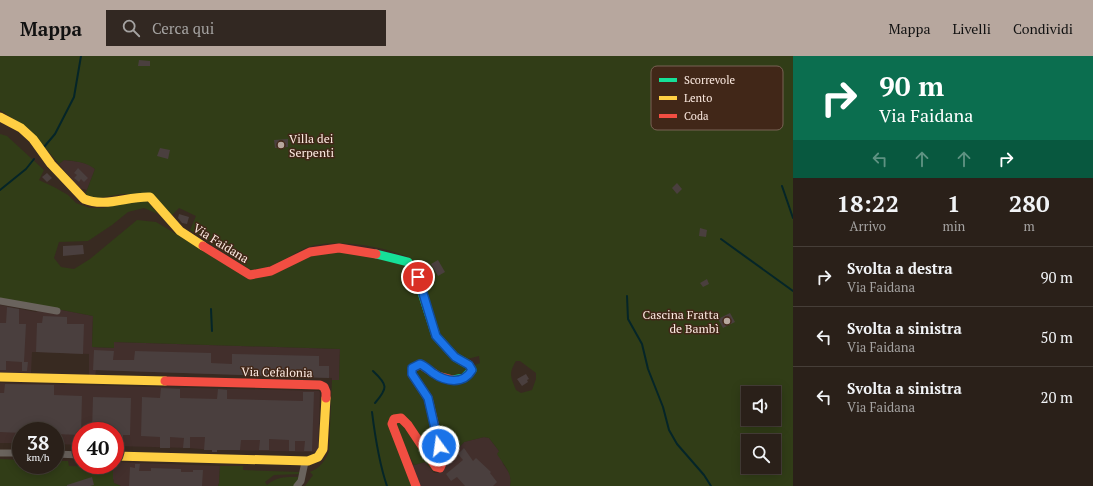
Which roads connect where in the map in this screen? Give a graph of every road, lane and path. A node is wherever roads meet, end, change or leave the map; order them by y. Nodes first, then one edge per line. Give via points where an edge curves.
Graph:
1 (0, 117) edge
2 (0, 301) edge
3 (56, 312) dead end
4 (0, 377) edge
5 (0, 453) edge
6 (12, 453) edge
7 (124, 456) edge
8 (305, 462) junction
9 (297, 486) edge
10 (416, 486) edge

1 - 10 street, Via Faidana via 21,128 33,139 51,164 84,199 100,204 150,197 180,231 250,275 271,271 310,252 340,248 408,262 418,277 436,336 455,357 469,365 472,370 463,380 453,382 420,364 412,368 412,374 428,398 443,462 440,468 436,467 408,425 401,418 394,419 392,424
2 - 3 street
4 - 8 street, Via Cefalonia via 320,385 326,392 323,449 320,456
5 - 6 street
7 - 8 street
8 - 9 street

